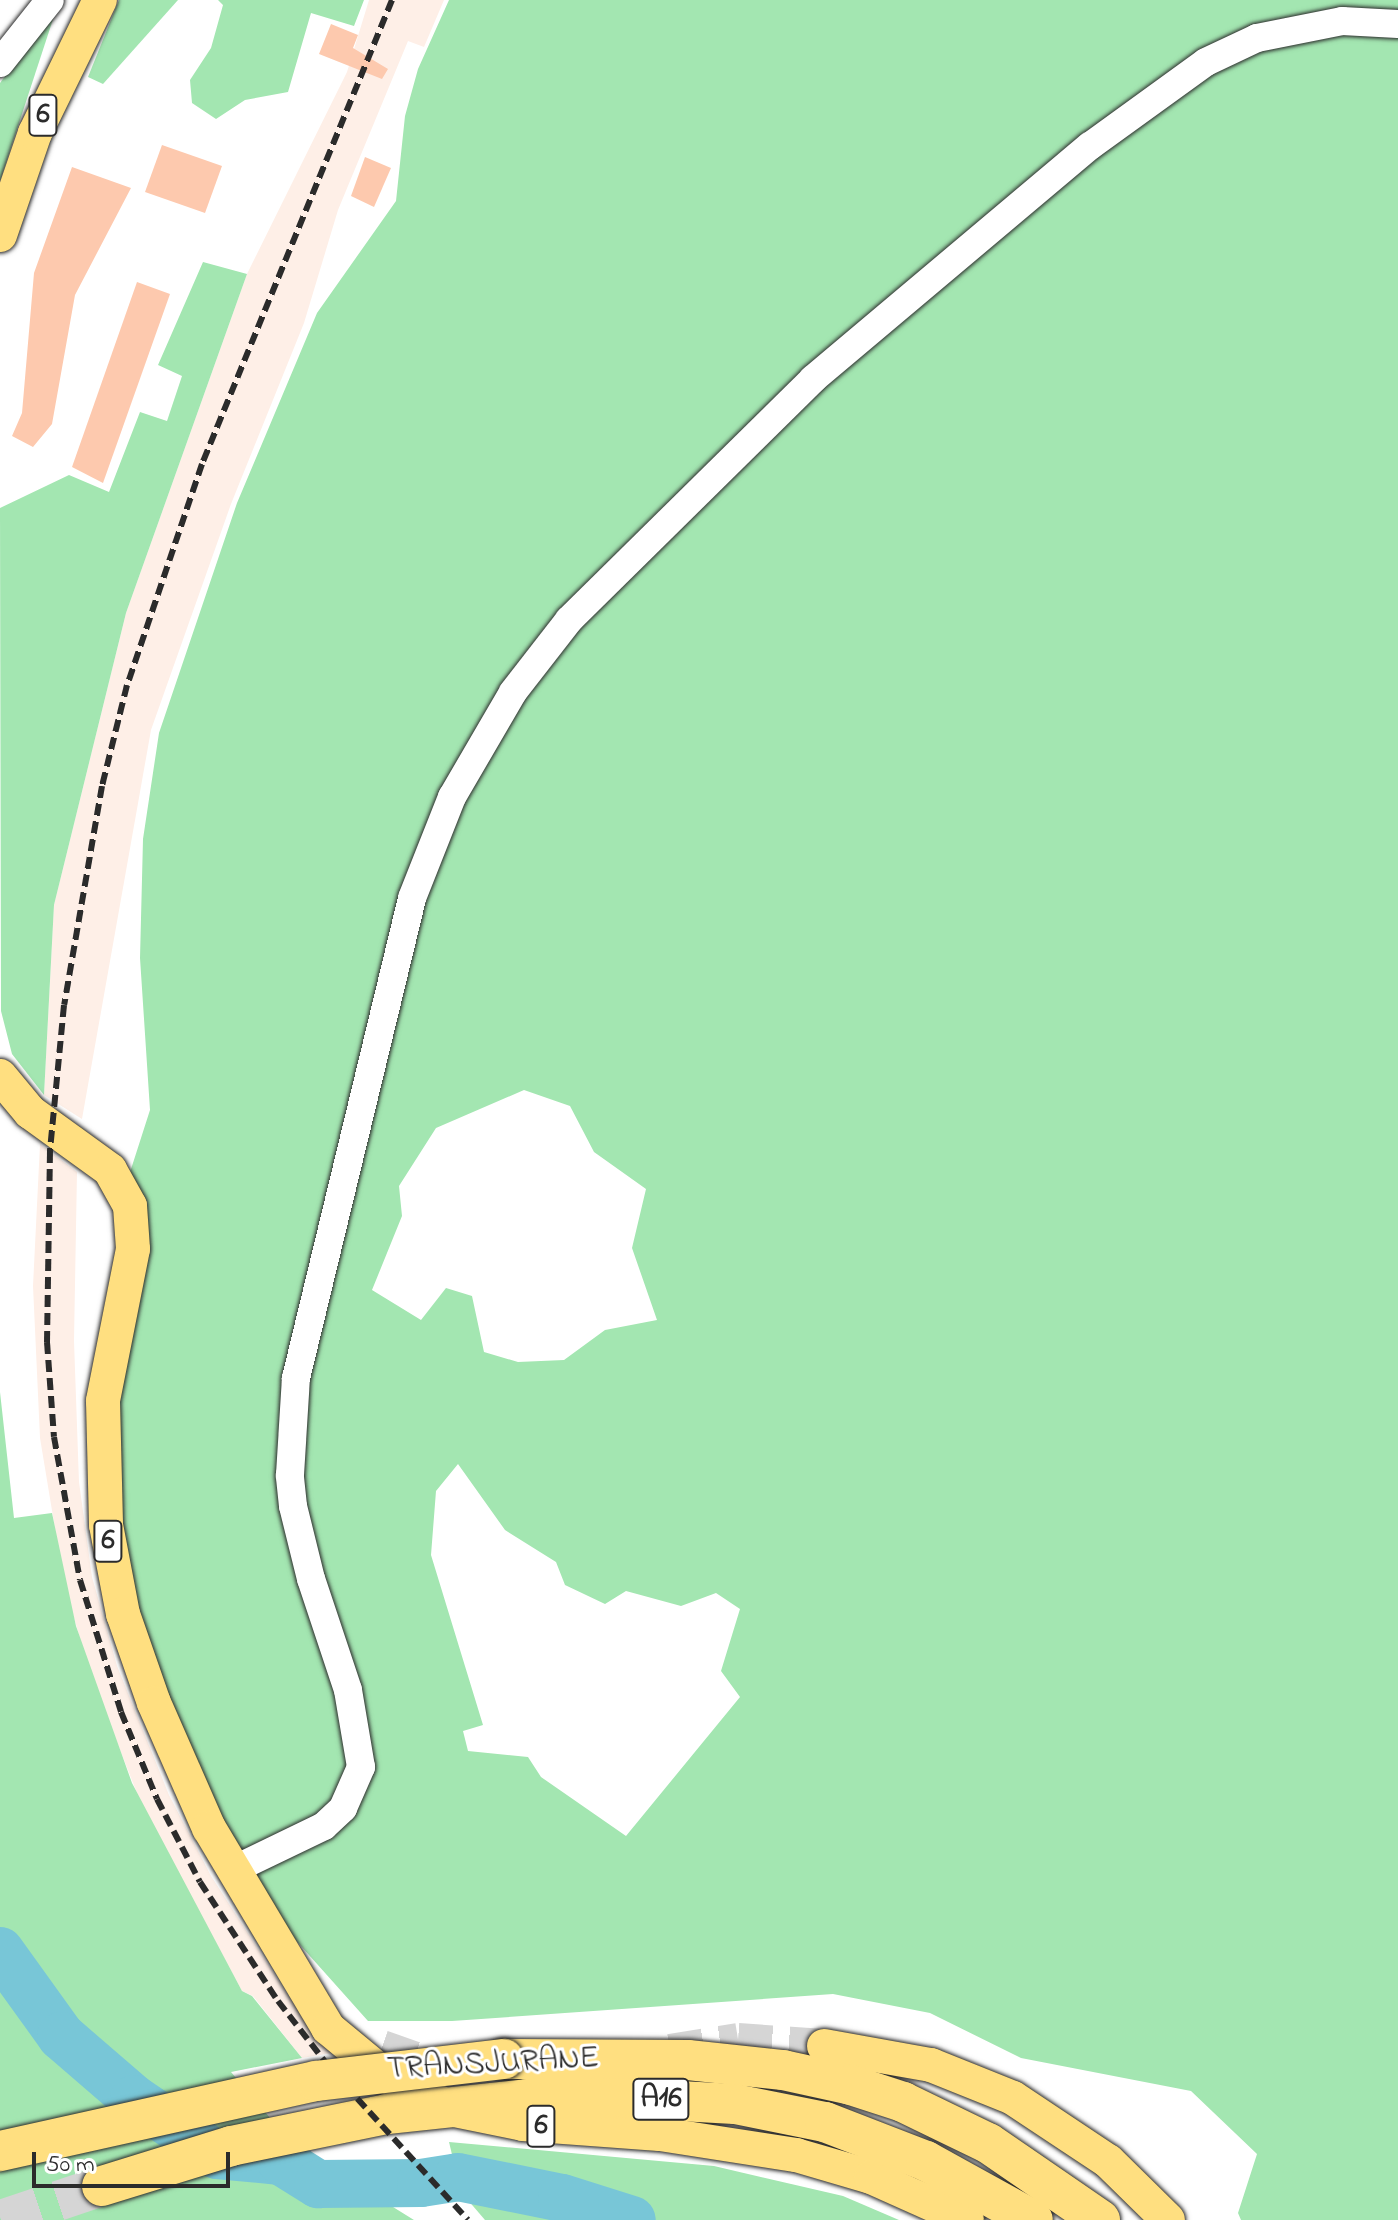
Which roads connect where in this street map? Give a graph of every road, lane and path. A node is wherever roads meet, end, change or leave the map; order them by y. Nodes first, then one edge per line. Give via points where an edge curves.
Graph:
1 (50, 0) edge
2 (100, 0) edge
3 (1398, 24) edge
4 (0, 63) edge
5 (0, 235) edge
6 (0, 1076) edge
7 (233, 1870) junction
8 (296, 1975) junction
9 (824, 2046) tunnel mouth
10 (382, 2047) tunnel mouth
11 (0, 2151) edge
12 (106, 2185) tunnel mouth
13 (967, 2220) edge
14 (1033, 2220) edge
15 (1100, 2220) edge
16 (1168, 2220) edge

1 - 4 street
2 - 5 main road, 6 via 35,133
3 - 7 street via 1342,21 1257,38 1206,62 1078,156 825,369 569,620 513,692 452,797 412,898 305,1328 291,1427 290,1475 299,1538 348,1690 361,1767 343,1808 324,1826
6 - 7 main road, 6 via 30,1112 100,1160 130,1206 133,1249 103,1401 111,1561 154,1703
7 - 8 main road, 6
8 - 10 main road, 6
8 - 13 main road, 6 via 339,2041 386,2076 464,2112 523,2124 660,2134 796,2155 871,2177
9 - 16 main road via 931,2065 1013,2098 1098,2153
11 - 15 highway, TRANSJURANE / A16, bridge via 316,2081 504,2059 688,2060 783,2070 903,2102 988,2143
12 - 14 highway, TRANSJURANE / A16 via 231,2146 372,2116 527,2099 625,2098 735,2104 837,2126 926,2161

